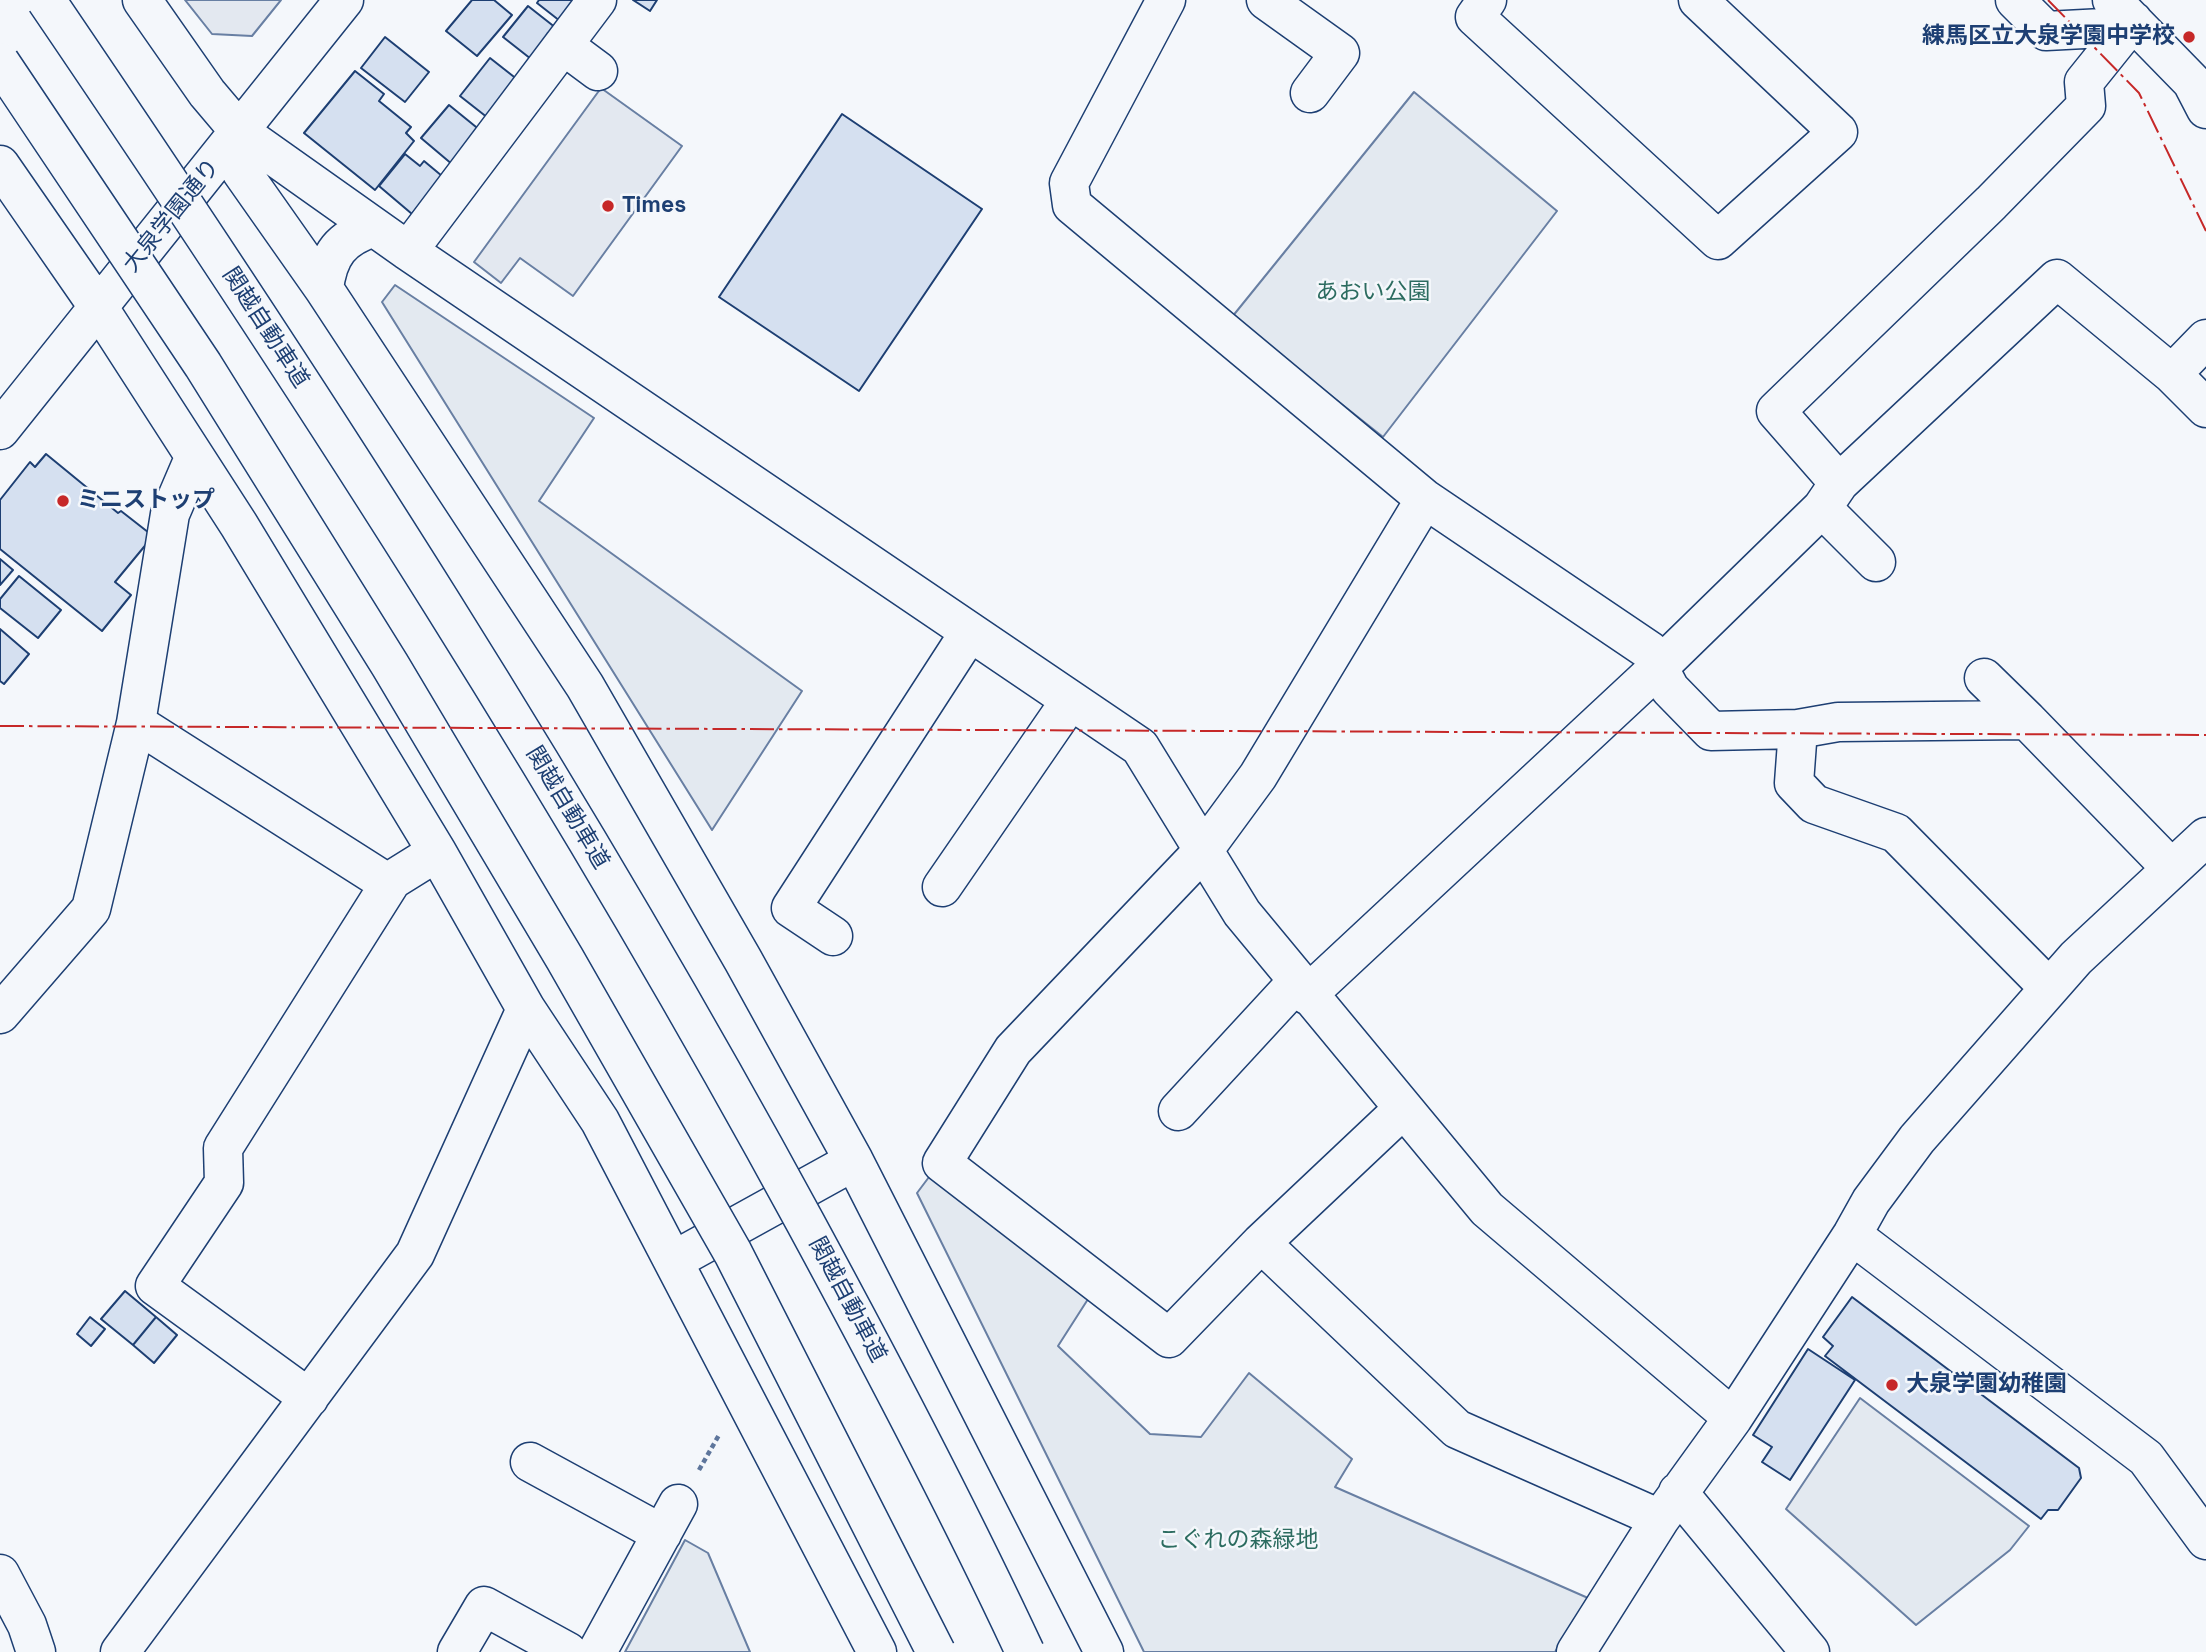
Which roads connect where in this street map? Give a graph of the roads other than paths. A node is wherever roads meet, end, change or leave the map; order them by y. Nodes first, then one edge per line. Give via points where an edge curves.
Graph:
1 (46, 0) edge
2 (142, 0) edge
3 (344, 0) edge
4 (597, 0) edge
5 (1166, 0) edge
6 (1266, 0) edge
7 (1487, 0) edge
8 (1698, 0) edge
9 (2015, 0) edge
10 (2123, 11) edge
11 (563, 45) junction
12 (0, 62) edge
13 (598, 71) dead end
14 (1310, 93) dead end
15 (2206, 108) edge
16 (240, 132) junction
17 (5, 184) edge
18 (374, 226) junction
19 (408, 251) junction
20 (324, 289) junction
21 (99, 308) junction
22 (2206, 339) edge
23 (2172, 374) junction
24 (2206, 408) edge
25 (0, 430) edge
26 (194, 458) junction
27 (1831, 495) junction
28 (1425, 499) junction
29 (1876, 562) dead end
30 (969, 633) junction
31 (1658, 668) junction
32 (1984, 678) dead end
33 (1070, 701) junction
34 (2027, 720) junction
35 (136, 723) junction
36 (1798, 729) junction
37 (2206, 837) edge
38 (1203, 850) junction
39 (437, 852) junction
40 (2171, 868) junction
41 (389, 884) junction
42 (942, 887) dead end
43 (833, 936) dead end
44 (1302, 988) junction
45 (2049, 988) junction
46 (526, 1009) junction
47 (0, 1014) edge
48 (1402, 1110) junction
49 (1178, 1111) dead end
50 (854, 1161) junction
51 (1852, 1236) junction
52 (1261, 1244) junction
53 (673, 1261) junction
54 (309, 1398) junction
55 (1733, 1418) junction
56 (530, 1462) dead end
57 (1669, 1506) junction
58 (2206, 1540) edge
59 (0, 1574) edge
60 (1590, 1645) edge
61 (36, 1652) edge
62 (120, 1652) edge
63 (457, 1652) edge
64 (568, 1652) edge
65 (597, 1652) edge
66 (877, 1652) edge
67 (936, 1652) edge
68 (1025, 1652) edge
69 (1104, 1652) edge
70 (1810, 1652) edge

1 - 68 main road, 関越自動車道, bridge via 281,349 465,638 645,937 894,1387
2 - 16 main road via 206,93
3 - 16 main road, 大泉学園通り
4 - 11 main road
5 - 28 main road via 1069,183 1072,205
6 - 14 main road via 1340,53
7 - 8 main road via 1475,17 1718,240 1838,132
9 - 10 main road via 2046,31 2103,27
10 - 15 main road via 2192,82
10 - 27 main road via 2084,82 2086,106 1776,411
11 - 13 main road
11 - 19 main road
12 - 67 main road, bridge via 203,365 390,665 565,959 733,1253
16 - 18 main road
16 - 20 main road via 241,171
16 - 21 main road, 大泉学園通り
17 - 21 main road
18 - 19 main road
18 - 20 main road via 336,248
19 - 30 main road
20 - 50 main road via 585,686
21 - 25 main road, 大泉学園通り
21 - 26 main road
22 - 23 main road
23 - 24 main road
23 - 27 main road via 2057,279
26 - 35 main road via 170,513
26 - 39 main road
27 - 29 main road
27 - 31 main road
28 - 31 main road via 1650,651
28 - 38 main road via 1258,776
30 - 33 main road
30 - 43 main road via 792,908
31 - 36 main road via 1670,689 1711,731
31 - 44 main road
32 - 34 main road
33 - 38 main road via 1140,747
33 - 42 main road
34 - 36 main road via 1838,722
34 - 40 main road
35 - 41 main road
35 - 47 main road via 91,909
36 - 45 main road via 1794,783 1814,804 1896,833
37 - 40 main road
38 - 44 main road via 1242,913
38 - 52 main road via 1013,1050 942,1163 1169,1338
39 - 41 main road
39 - 46 main road
40 - 45 main road
41 - 54 main road via 223,1148 225,1183 155,1286
44 - 48 main road
44 - 49 main road
45 - 51 main road via 1917,1139 1871,1201
46 - 53 main road via 600,1121
46 - 54 main road via 415,1254
48 - 52 main road
48 - 55 main road via 1487,1209
50 - 53 main road
50 - 69 main road
51 - 55 main road
51 - 58 main road via 2146,1458
52 - 57 main road via 1457,1429
53 - 66 main road
54 - 62 main road
55 - 57 main road
56 - 65 main road via 670,1519
57 - 60 main road
57 - 70 main road
59 - 61 main road
63 - 64 main road via 484,1606

